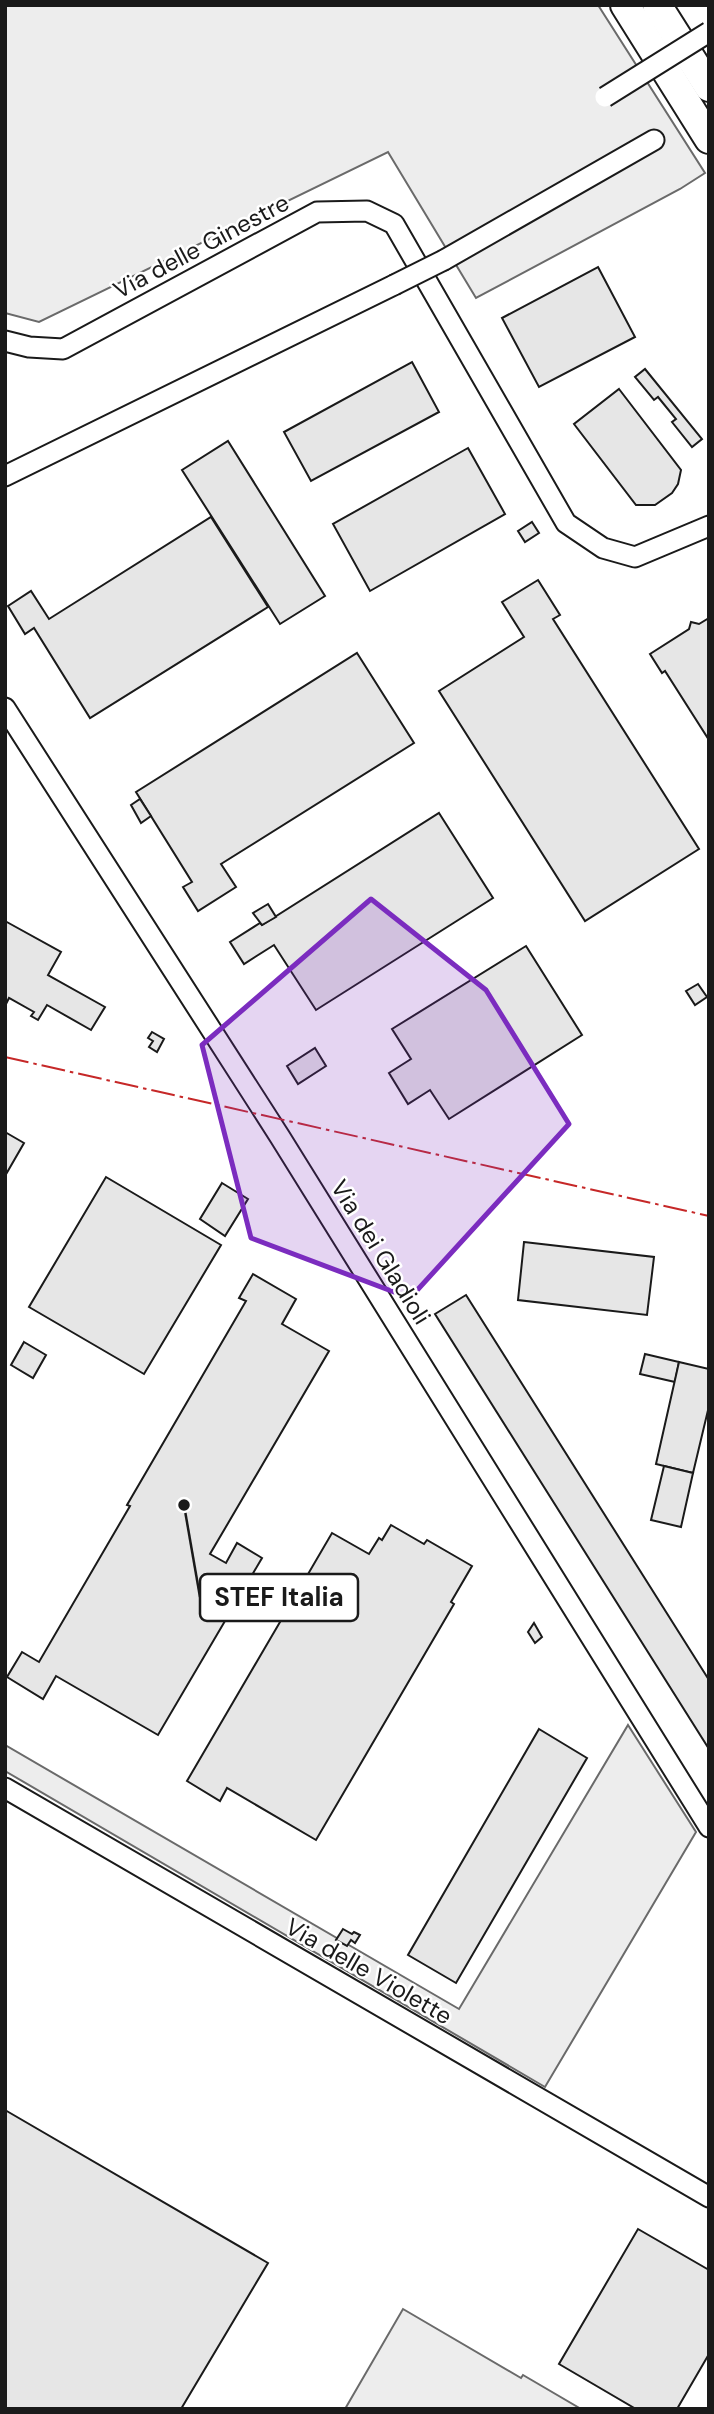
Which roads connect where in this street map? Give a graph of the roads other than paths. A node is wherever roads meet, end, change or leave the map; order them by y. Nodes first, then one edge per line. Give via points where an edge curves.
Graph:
1 (625, 5) edge
2 (657, 5) edge
3 (709, 32) edge
4 (709, 87) edge
5 (605, 97) dead end
6 (709, 139) edge
7 (654, 140) dead end
8 (5, 341) edge
9 (5, 476) edge
10 (709, 526) edge
11 (5, 708) edge
12 (5, 1788) edge
13 (709, 1826) edge
14 (709, 2197) edge

1 - 6 highway
2 - 4 highway
3 - 5 street, bridge
7 - 9 street, bridge via 444,260
8 - 10 street, Via delle Ginestre via 63,349 317,212 367,211 394,224 566,523 603,548 635,557
11 - 13 street, Via dei Gladioli via 281,1137
12 - 14 street, Via delle Violette

